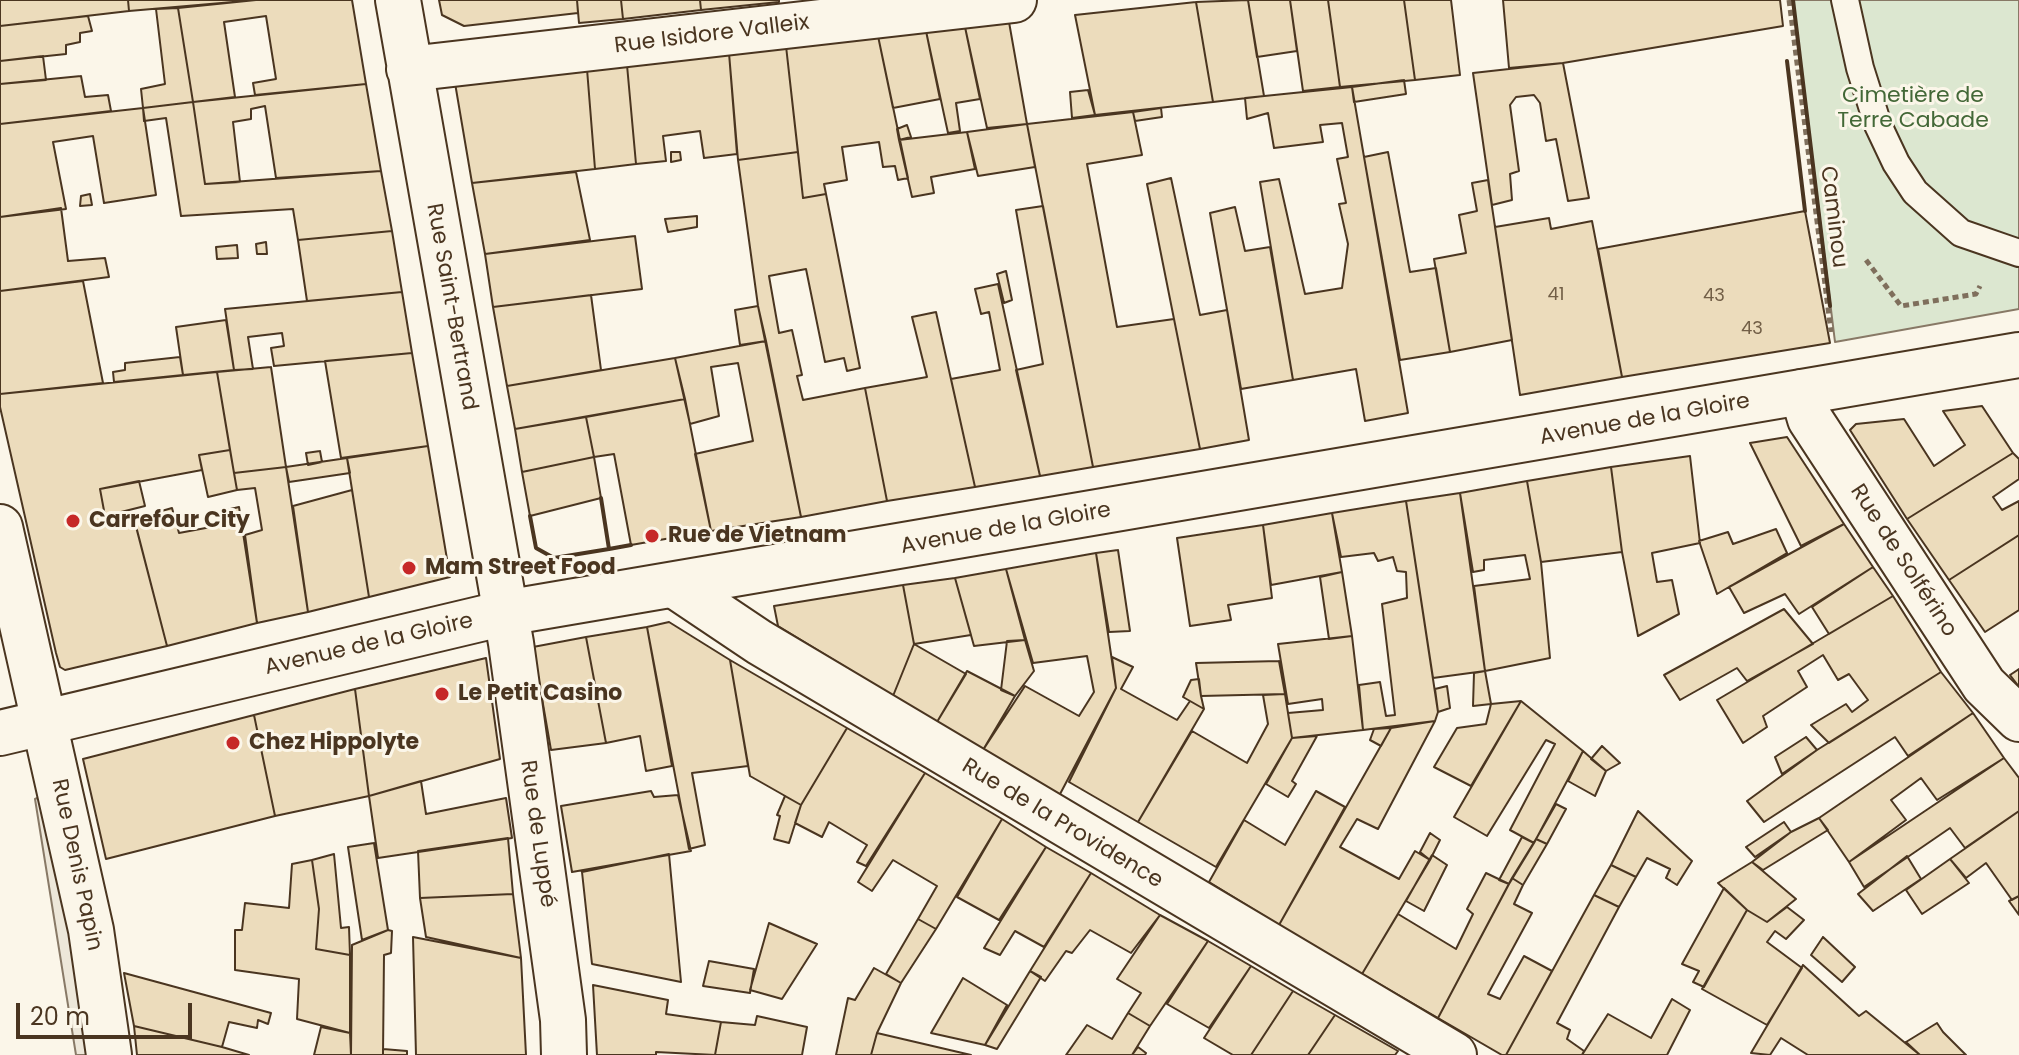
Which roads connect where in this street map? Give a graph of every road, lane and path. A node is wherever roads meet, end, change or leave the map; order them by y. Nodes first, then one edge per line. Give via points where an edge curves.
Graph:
1 (398, 0) edge
2 (1014, 0) edge
3 (1789, 0) edge
4 (1845, 0) edge
5 (409, 69) junction
6 (2019, 253) edge
7 (1866, 260) dead end
8 (1981, 283) dead end
9 (1833, 343) dead end
10 (2019, 355) edge
11 (1802, 392) junction
12 (0, 527) edge
13 (674, 585) junction
14 (505, 613) junction
15 (2019, 719) edge
16 (19, 729) edge
17 (109, 1055) edge
18 (564, 1055) edge
19 (1454, 1055) edge

1 - 5 street, Rue Saint-Bertrand
2 - 5 street, Rue Isidore Valleix
3 - 9 path, Caminou
4 - 6 lane via 1878,125 1915,192 1961,233
5 - 14 street, Rue Saint-Bertrand
7 - 8 path via 1901,306 1976,294
10 - 11 street, Avenue de la Gloire
11 - 13 street, Avenue de la Gloire
11 - 15 street, Rue de Solférino via 1810,419 1984,685
12 - 16 street, Rue Denis Papin
13 - 14 street, Avenue de la Gloire
13 - 19 street, Rue de la Providence via 772,650
14 - 16 street, Avenue de la Gloire
14 - 18 street, Rue de Luppé
16 - 17 street, Rue Denis Papin via 91,930

